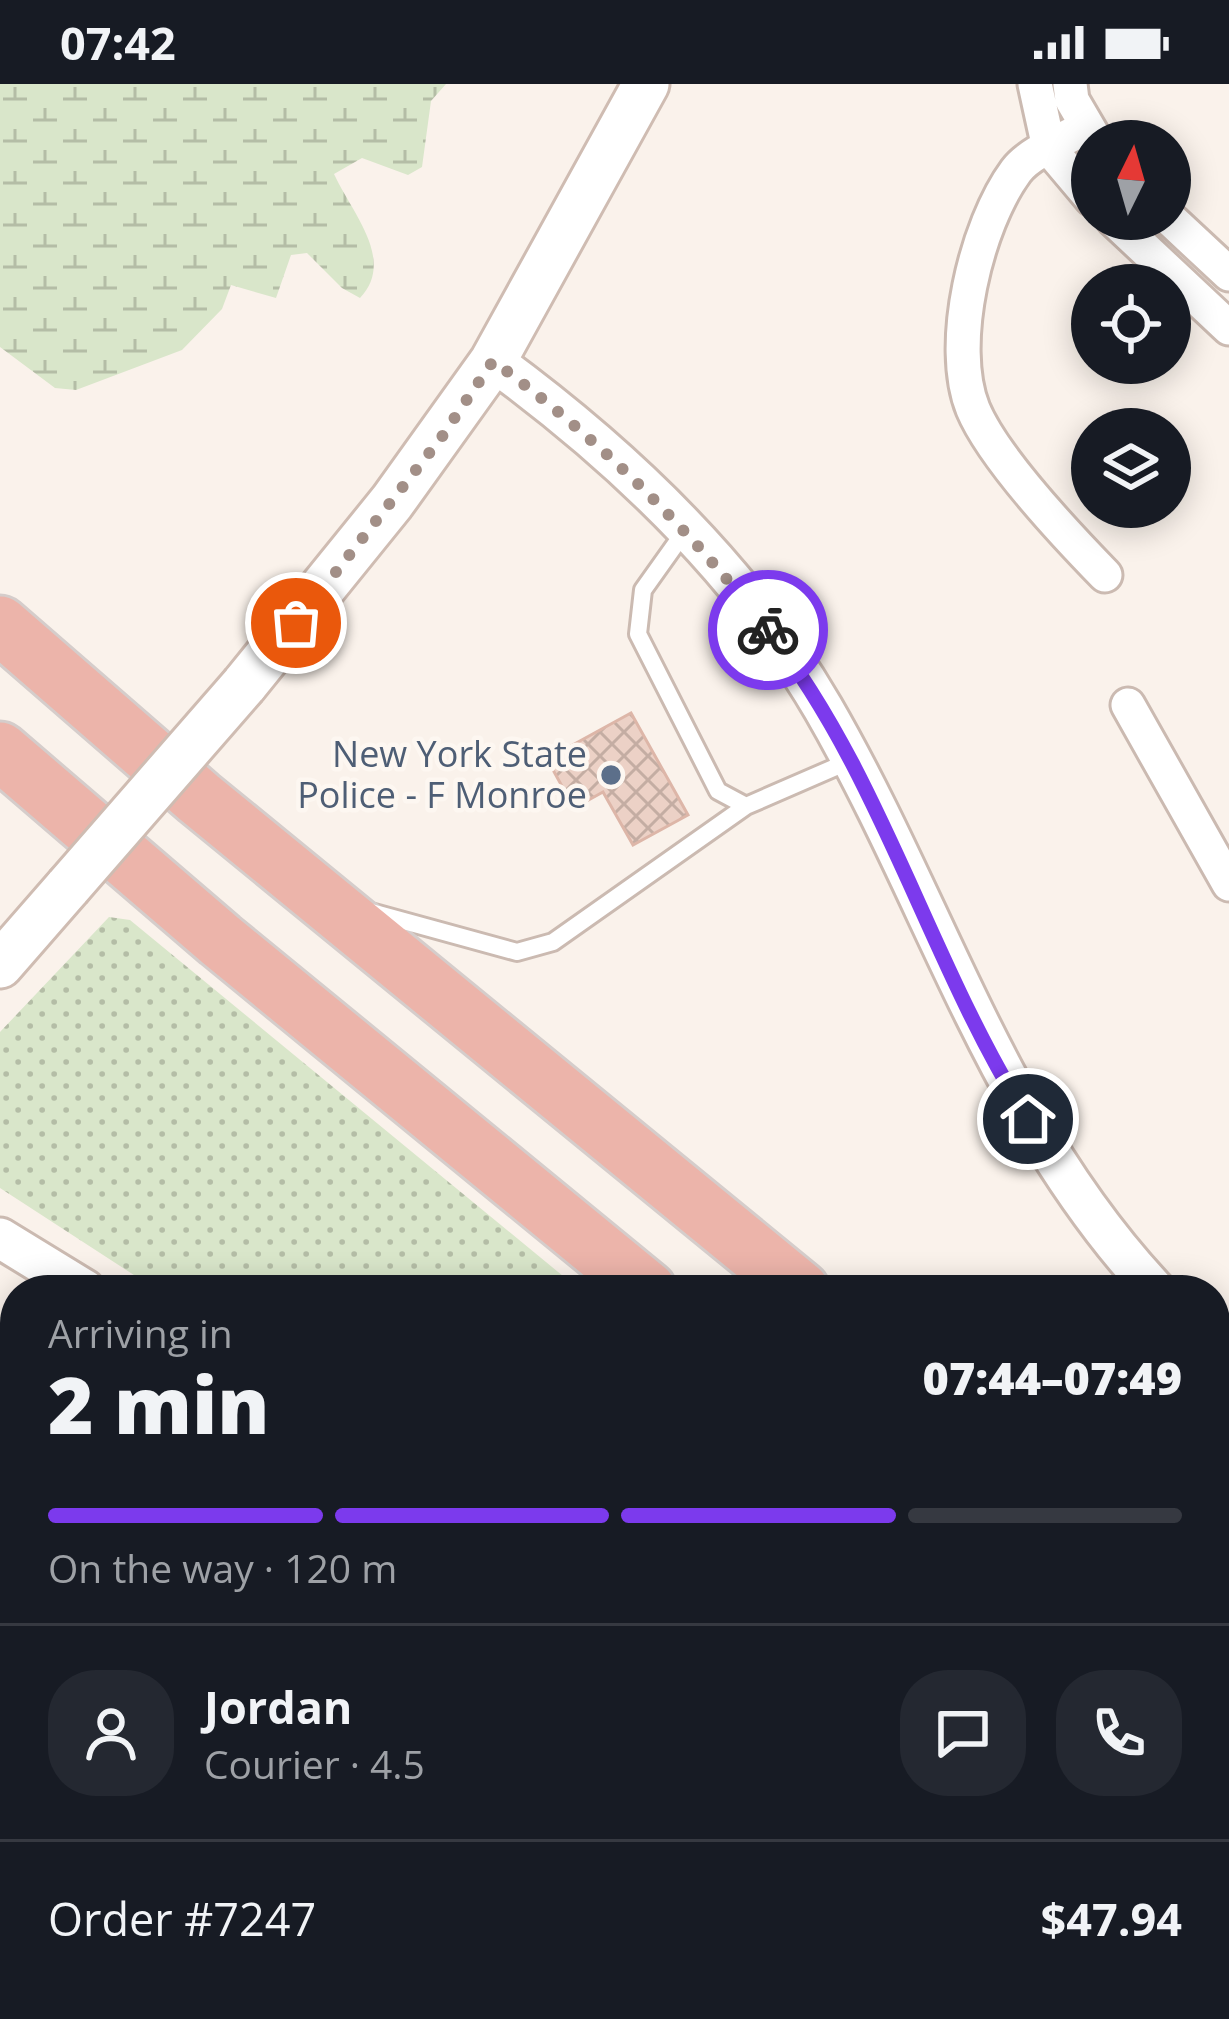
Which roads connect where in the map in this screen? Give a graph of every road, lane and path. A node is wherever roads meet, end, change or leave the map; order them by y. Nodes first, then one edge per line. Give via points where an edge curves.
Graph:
1 (646, 84) edge
2 (1035, 84) edge
3 (1070, 84) edge
4 (1085, 120) edge
5 (1071, 141) edge
6 (1049, 148) junction
7 (1071, 175) edge
8 (1191, 239) edge
9 (1135, 240) edge
10 (1229, 274) edge
11 (1229, 328) edge
12 (493, 361) junction
13 (685, 531) junction
14 (1105, 575) dead end
15 (0, 625) edge
16 (1128, 705) dead end
17 (0, 751) edge
18 (851, 760) junction
19 (746, 806) junction
20 (1229, 884) edge
21 (323, 901) junction
22 (0, 965) edge
23 (0, 1238) edge
24 (61, 1275) edge
25 (629, 1275) edge
26 (782, 1275) edge
27 (1143, 1275) edge

1 - 12 main road
2 - 6 street
3 - 4 street
5 - 6 street
6 - 7 street
6 - 14 street via 1017,169 976,259 960,338 974,410 1048,516
8 - 10 street
9 - 11 street
12 - 13 street via 605,450
12 - 22 main road, bridge via 244,686
13 - 18 street via 788,656
13 - 19 lane via 643,590 638,634 718,790
15 - 21 highway
16 - 20 street
17 - 25 highway
18 - 19 lane
18 - 27 street via 1010,1090 1079,1197
19 - 21 lane via 553,943 517,952
21 - 26 highway
23 - 24 street

